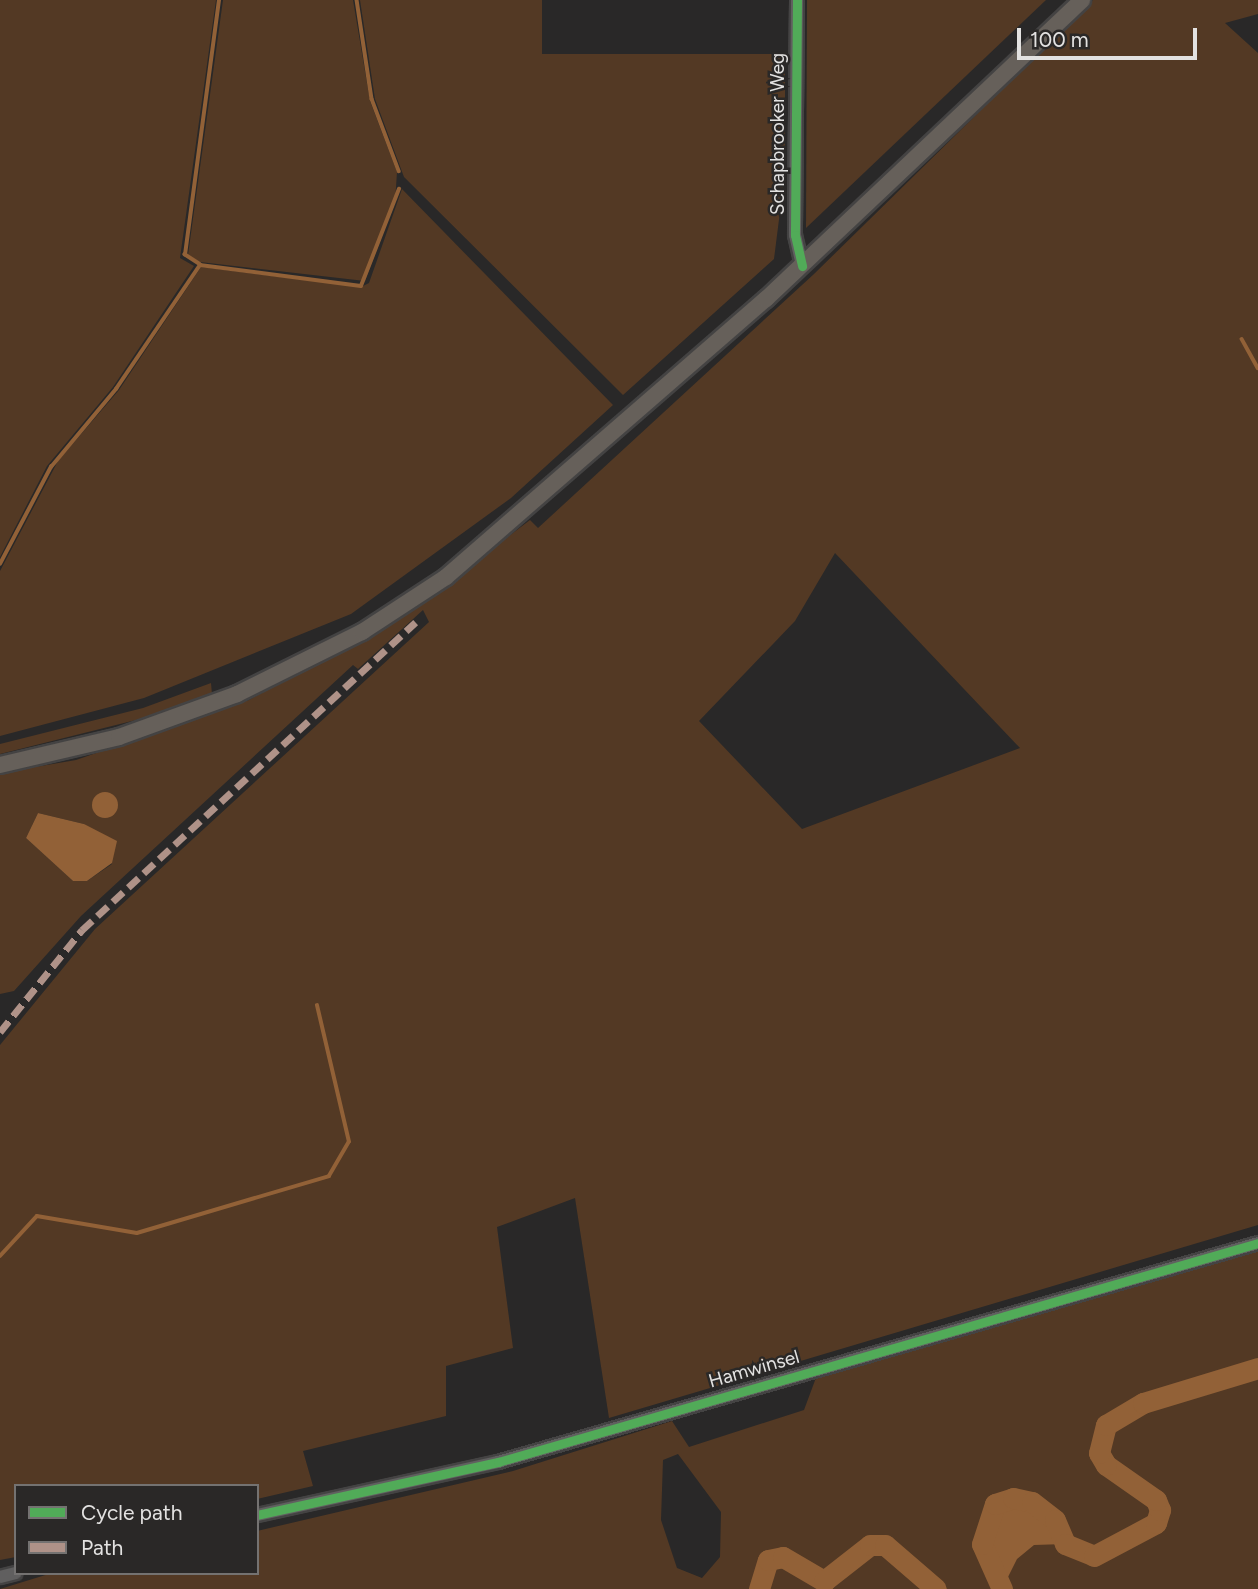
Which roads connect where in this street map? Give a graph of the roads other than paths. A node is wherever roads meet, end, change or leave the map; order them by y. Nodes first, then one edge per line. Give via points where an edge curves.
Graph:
1 (796, 0) edge
2 (1082, 0) edge
3 (802, 266) junction
4 (0, 765) edge
5 (1258, 1243) edge
6 (259, 1516) edge

1 - 3 street, Schapbrooker Weg via 795,235
2 - 3 main road
3 - 4 main road via 521,517 362,632 299,667 178,717
5 - 6 street, Hamwinsel via 498,1462

